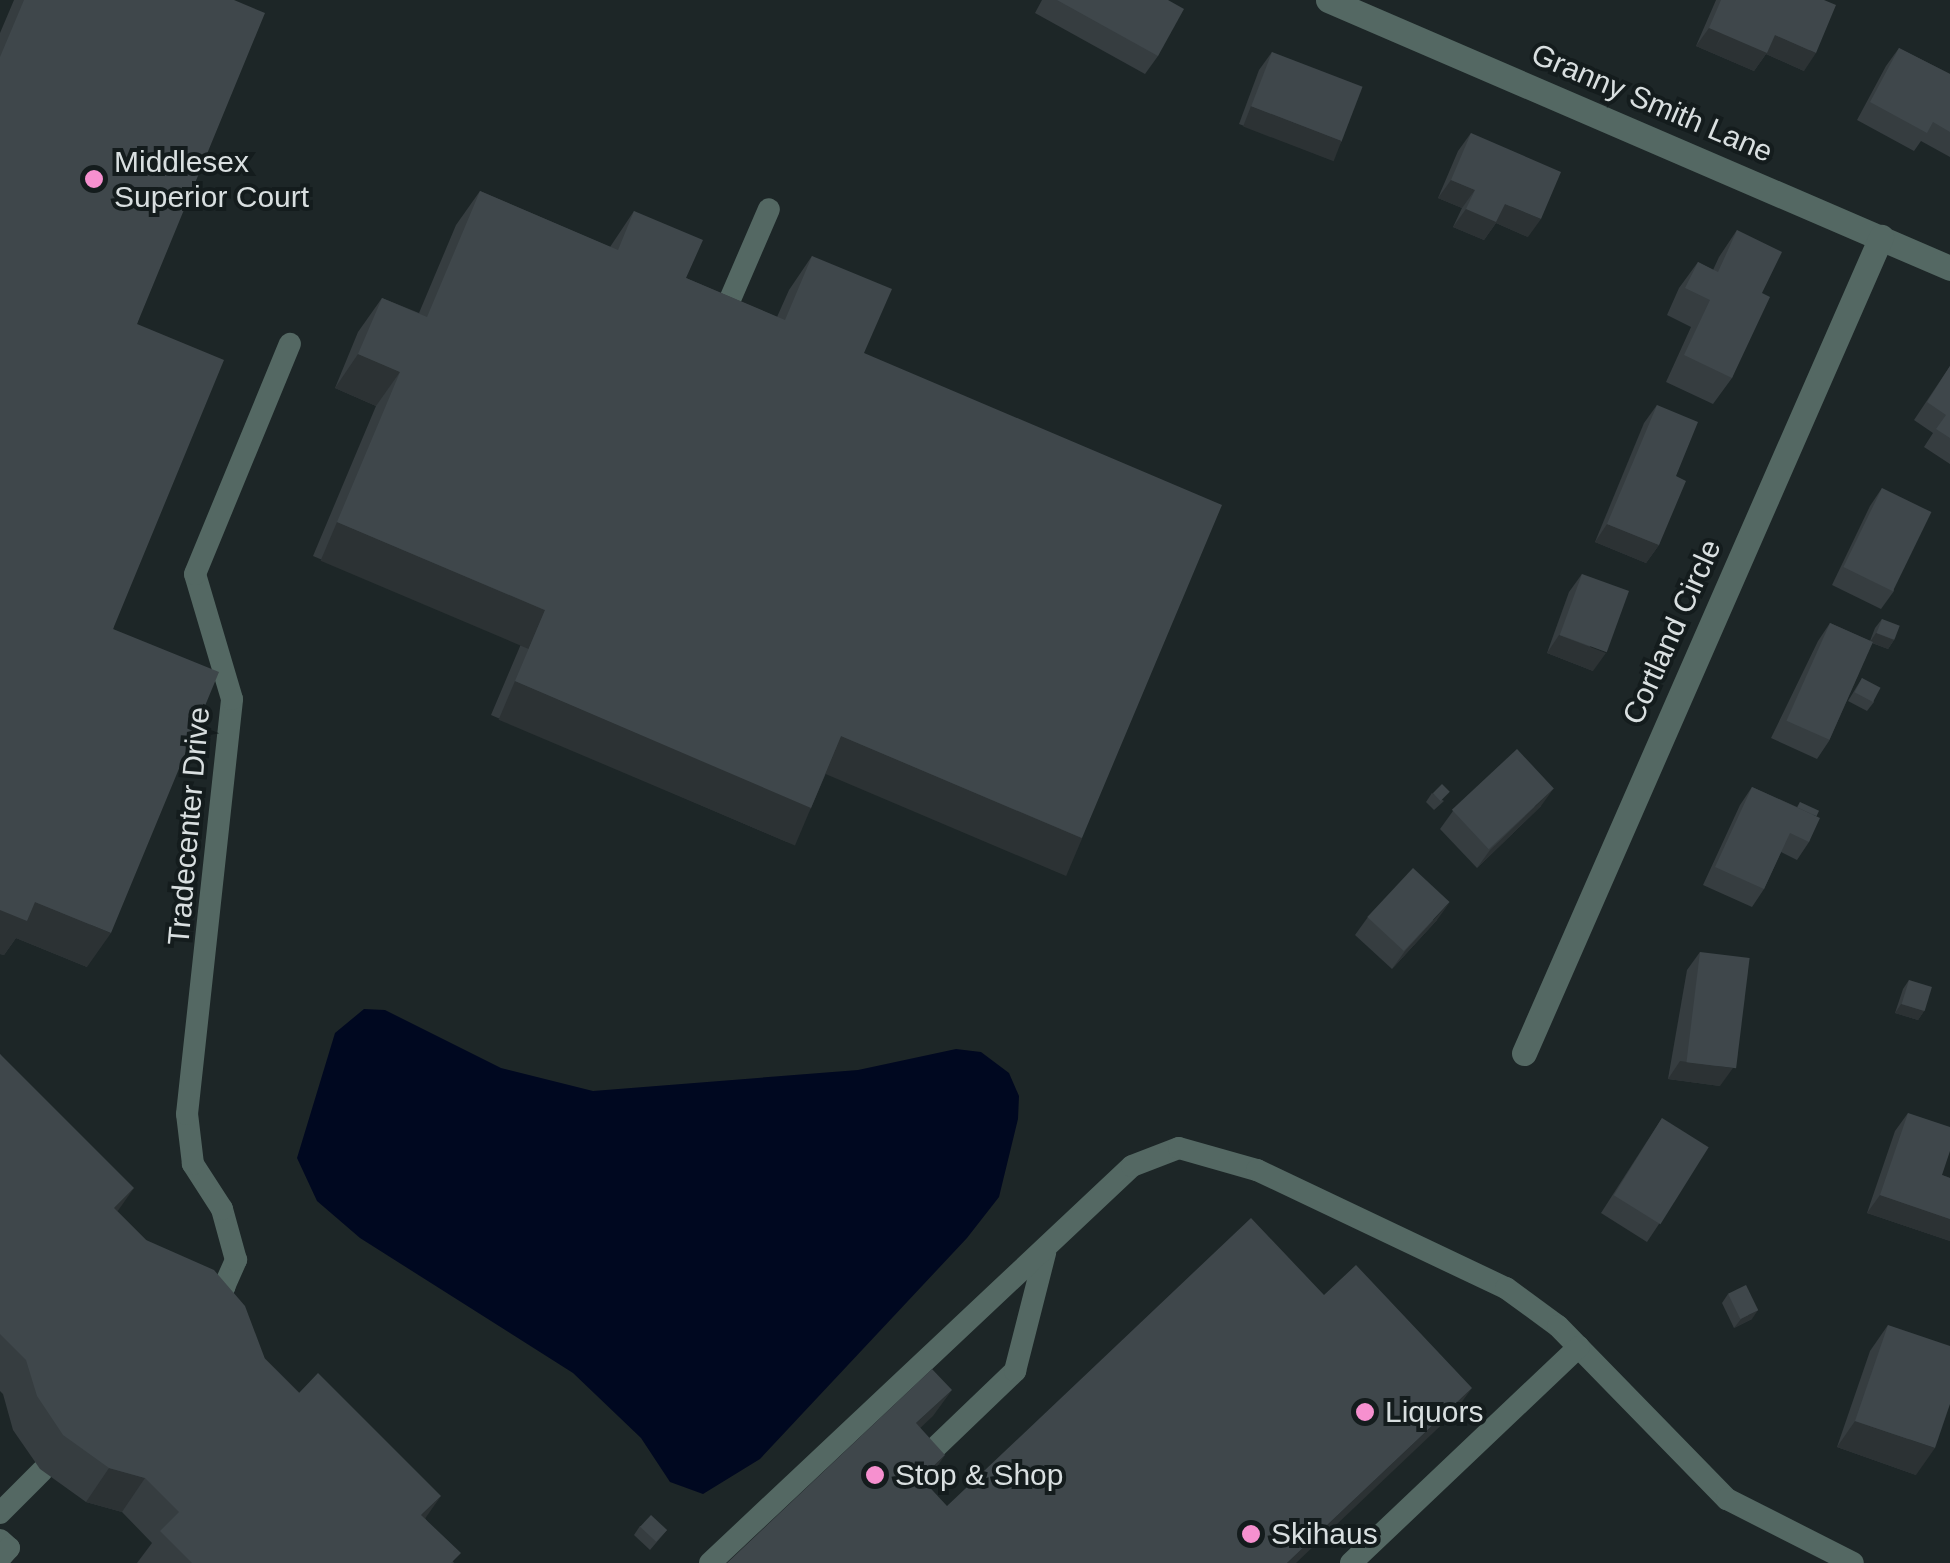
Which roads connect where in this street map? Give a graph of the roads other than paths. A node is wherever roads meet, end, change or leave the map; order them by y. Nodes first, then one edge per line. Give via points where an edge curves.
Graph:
1 (1328, 0) edge
2 (769, 209) dead end
3 (1880, 237) junction
4 (1950, 268) edge
5 (715, 334) edge
6 (290, 344) dead end
7 (1524, 1053) dead end
8 (1045, 1253) junction
9 (200, 1312) edge
10 (1579, 1347) junction
11 (914, 1468) edge
12 (42, 1472) dead end
13 (0, 1514) edge
14 (710, 1563) edge
15 (1351, 1563) edge
16 (1853, 1563) edge

1 - 3 street, Granny Smith Lane
2 - 5 lane
3 - 4 street, Granny Smith Lane
3 - 7 street, Cortland Circle
6 - 9 lane, Tradecenter Drive via 195,574 232,699 187,1114 193,1164 222,1209 236,1260 224,1287
8 - 10 lane via 1132,1166 1164,1150 1192,1148 1257,1170 1478,1274 1533,1306
8 - 11 lane via 1015,1371
8 - 14 lane
10 - 15 lane
10 - 16 lane via 1727,1498 1778,1530
12 - 13 lane

